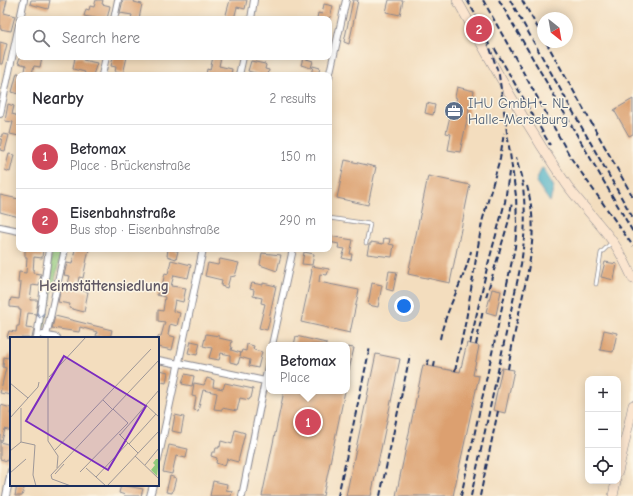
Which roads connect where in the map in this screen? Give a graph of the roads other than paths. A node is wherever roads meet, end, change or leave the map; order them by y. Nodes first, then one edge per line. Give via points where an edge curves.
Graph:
1 (24, 0) edge
2 (118, 0) edge
3 (254, 0) edge
4 (346, 0) edge
5 (457, 0) edge
6 (21, 16) edge
7 (115, 16) edge
8 (251, 16) edge
9 (16, 39) edge
10 (105, 60) edge
11 (242, 60) edge
12 (103, 72) edge
13 (240, 72) edge
14 (330, 72) edge
15 (0, 114) edge
16 (332, 218) edge
17 (0, 227) edge
18 (16, 230) edge
19 (613, 242) junction
20 (366, 243) dead end
21 (49, 252) edge
22 (63, 252) edge
23 (202, 252) edge
24 (292, 252) edge
25 (633, 279) edge
26 (596, 284) dead end
27 (37, 336) edge
28 (46, 336) junction
29 (52, 337) edge
30 (273, 342) edge
31 (159, 360) edge
32 (179, 363) junction
33 (266, 376) edge
34 (265, 381) junction
35 (633, 405) edge
36 (159, 455) edge
37 (621, 459) edge
38 (10, 476) edge
39 (615, 484) edge
40 (153, 486) edge
41 (6, 496) edge
42 (150, 496) edge
43 (242, 496) edge
44 (613, 496) edge

1 - 6 street
2 - 7 street
3 - 8 street
4 - 14 street
5 - 19 street via 568,186
9 - 15 street
10 - 12 street
11 - 13 street
16 - 20 lane via 370,224
17 - 18 street
19 - 25 street
19 - 26 lane via 601,253
21 -> 27 street
22 - 28 street
23 - 32 street
24 - 30 street
27 - 28 street
28 - 29 street
31 - 32 street
32 - 34 street
32 - 36 street
33 - 34 street
34 - 43 street
35 - 37 street
38 - 41 street
39 - 44 street
40 - 42 street

